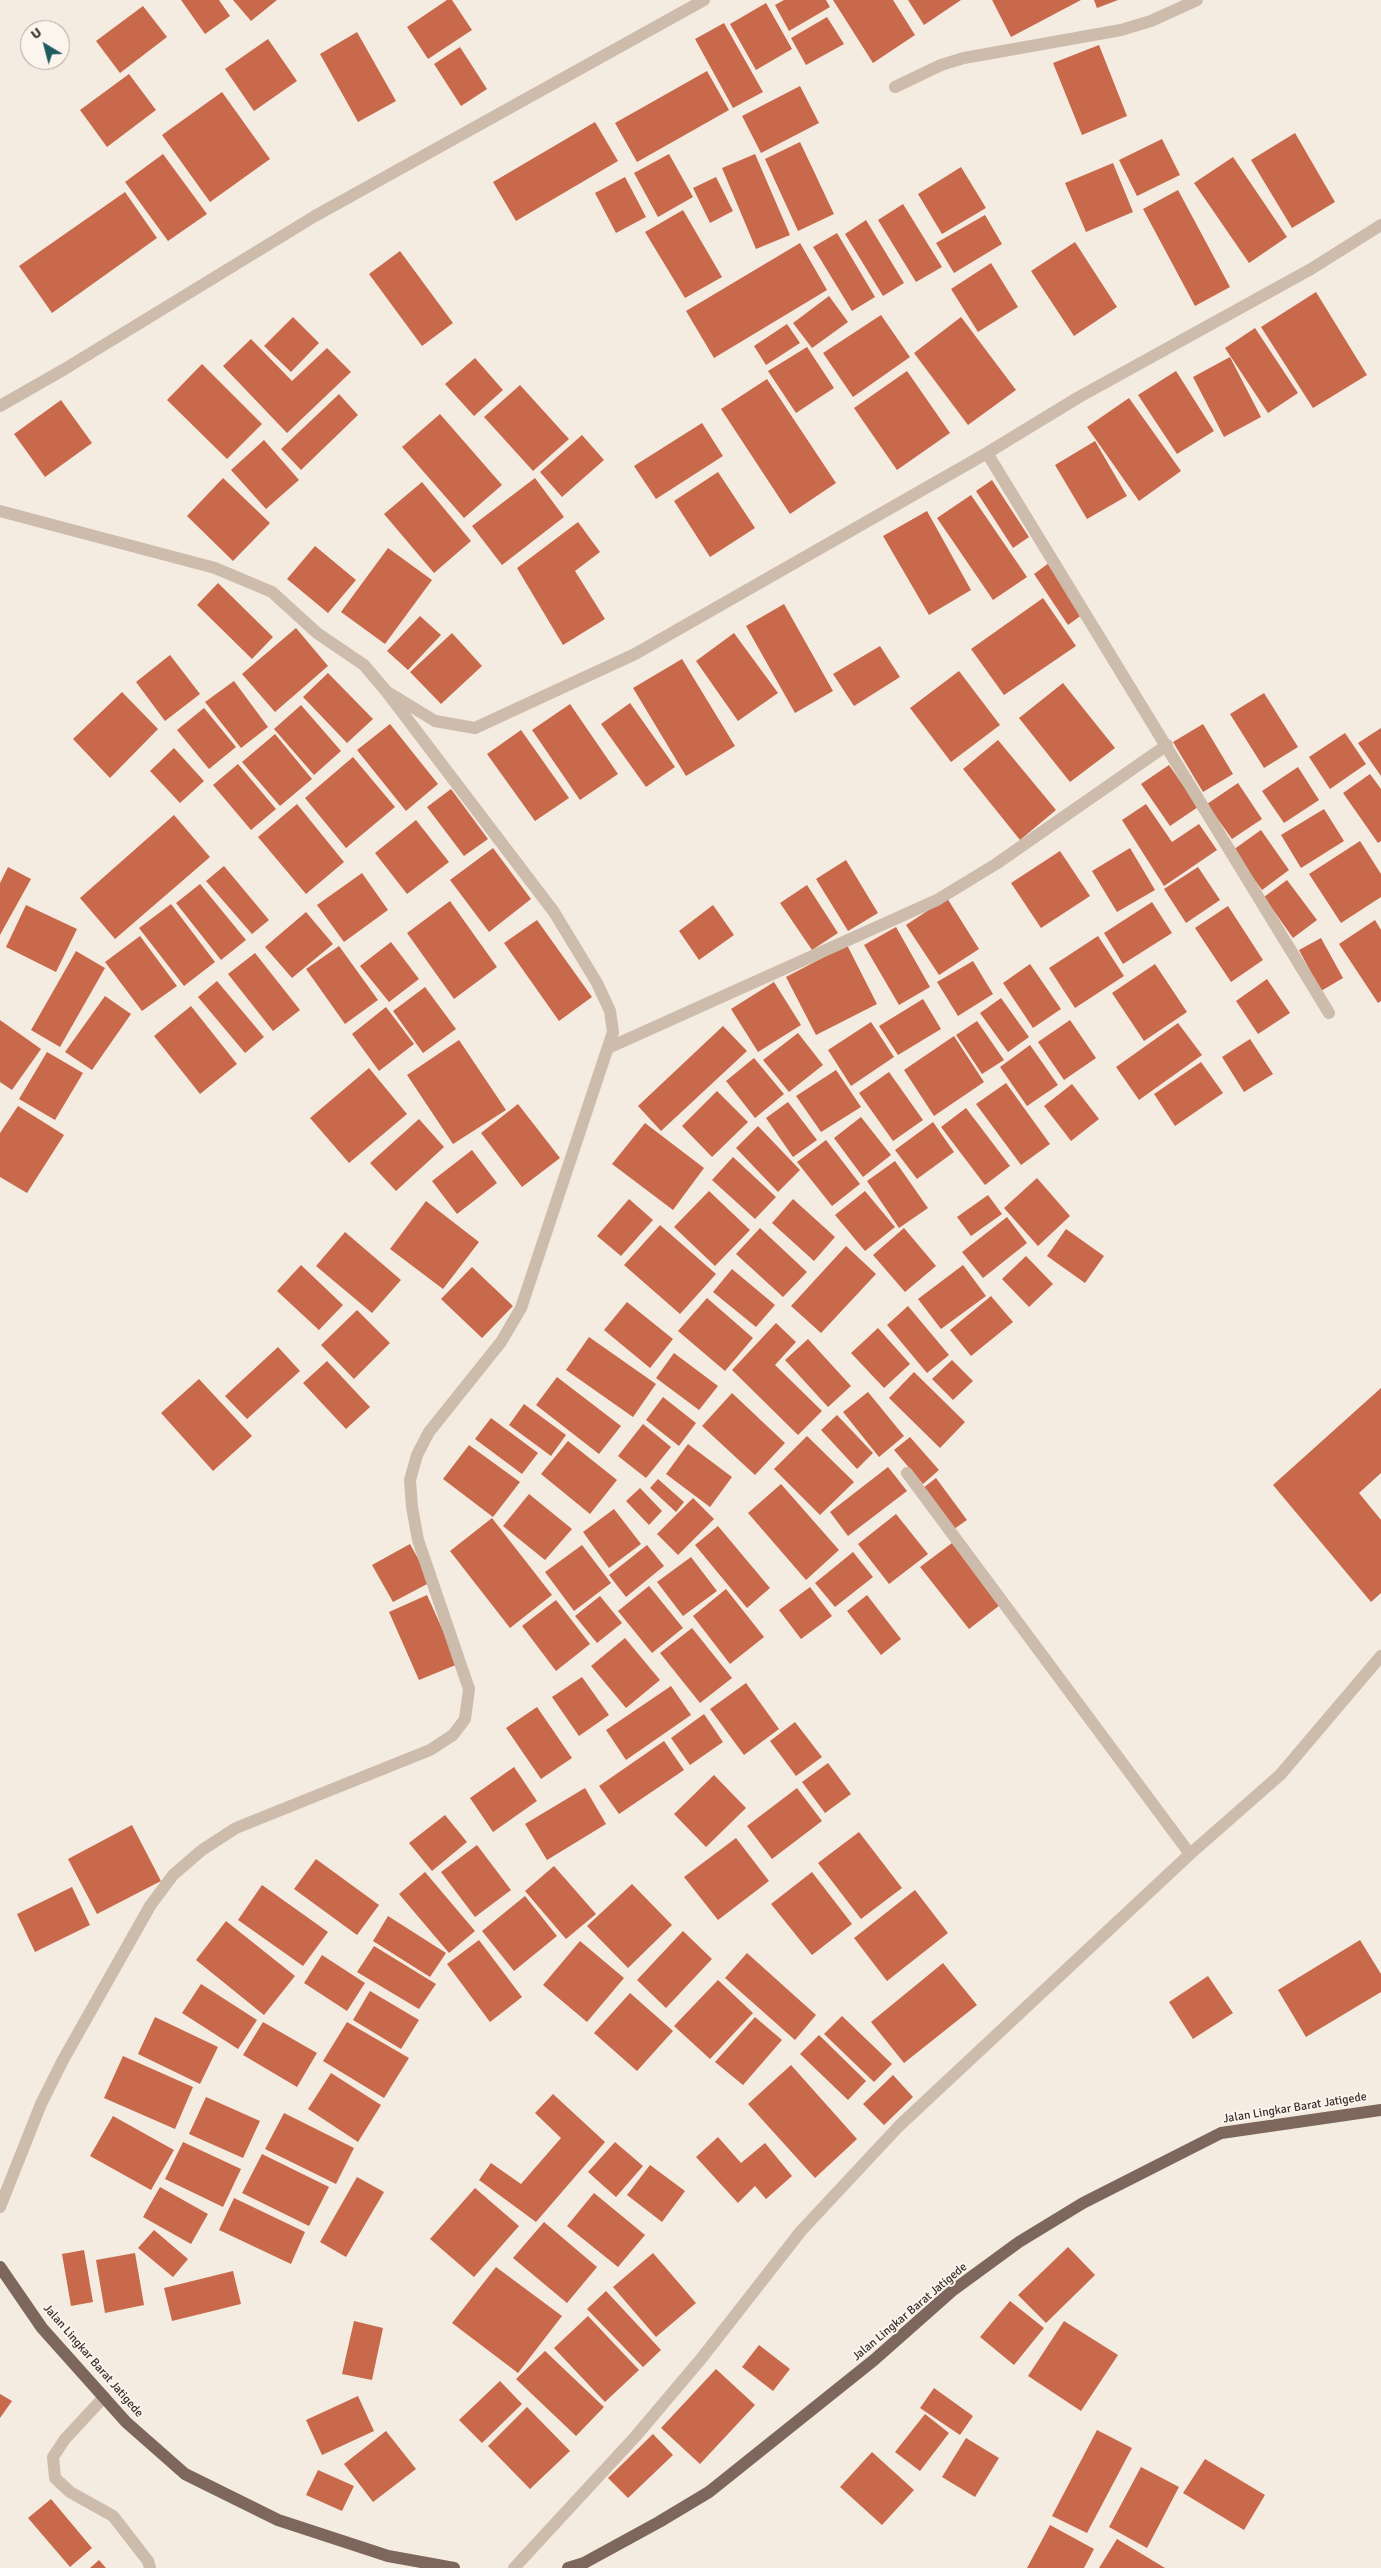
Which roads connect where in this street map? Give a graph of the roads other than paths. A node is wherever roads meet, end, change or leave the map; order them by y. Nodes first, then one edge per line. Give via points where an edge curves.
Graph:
1 (704, 0) edge
2 (1197, 0) edge
3 (894, 87) dead end
4 (1381, 225) edge
5 (0, 406) edge
6 (987, 453) junction
7 (0, 511) edge
8 (386, 691) junction
9 (1167, 745) junction
10 (1329, 1013) dead end
11 (608, 1048) junction
12 (907, 1473) dead end
13 (1381, 1656) edge
14 (1190, 1854) junction
15 (1381, 2110) edge
16 (0, 2207) edge
17 (0, 2267) edge
18 (104, 2397) junction
19 (150, 2568) edge
20 (454, 2568) edge
21 (514, 2568) edge
22 (568, 2568) edge

1 - 5 street via 315,216
2 - 3 street via 1120,30 964,58
4 - 6 street via 1312,269 1079,397
6 - 8 street via 635,654 476,728 434,721
6 - 9 street
7 - 8 street via 214,568 272,592 317,633 364,665
8 - 11 street via 554,912 610,1011 613,1032
9 - 10 street
9 - 11 street via 996,864 937,900
11 - 16 street via 521,1308 501,1342 429,1432 417,1455 410,1480 418,1540 469,1689 465,1719 453,1735 430,1750 236,1828 202,1850 173,1875 150,1906 63,2060
12 - 14 street
13 - 14 street via 1280,1775
14 - 21 street via 899,2126 801,2231 635,2437
15 - 22 main road, Jalan Lingkar Barat Jatigede via 1221,2133 1083,2203 1019,2242 952,2291 874,2360 709,2492 584,2563
17 - 18 main road, Jalan Lingkar Barat Jatigede via 42,2328
18 - 19 street via 65,2439 53,2458 55,2478 70,2492 112,2516 148,2561
18 - 20 main road, Jalan Lingkar Barat Jatigede via 126,2422 185,2474 278,2520 388,2556

